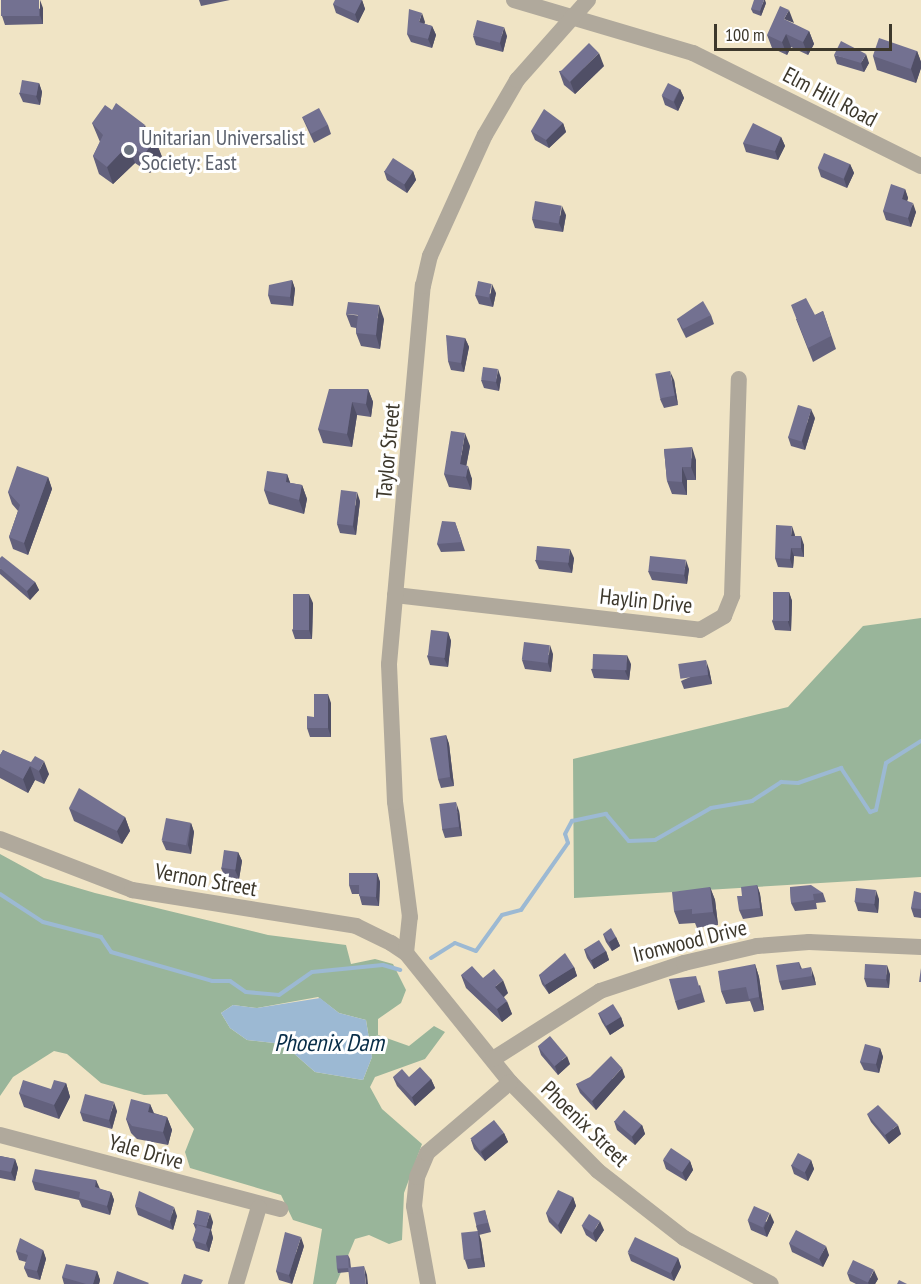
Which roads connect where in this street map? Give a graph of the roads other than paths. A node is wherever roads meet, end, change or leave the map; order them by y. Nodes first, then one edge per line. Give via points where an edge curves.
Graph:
1 (514, 0) edge
2 (588, 0) edge
3 (573, 16) junction
4 (921, 166) edge
5 (739, 379) dead end
6 (395, 595) junction
7 (0, 839) edge
8 (921, 947) edge
9 (406, 952) junction
10 (493, 1059) junction
11 (510, 1082) junction
12 (0, 1135) edge
13 (258, 1208) junction
14 (280, 1209) dead end
15 (236, 1284) edge
16 (428, 1284) edge
17 (771, 1284) edge

1 - 3 street, Elm Hill Road
2 - 3 street, Taylor Street
3 - 4 street, Elm Hill Road via 693,53
3 - 6 street, Taylor Street via 517,80 485,135 430,256
5 - 6 street, Haylin Drive via 732,596 724,616 700,630
6 - 9 street, Taylor Street via 388,710 410,917
7 - 9 street, Vernon Street via 82,875 132,890 356,926
8 - 10 street, Ironwood Drive via 809,942 757,946 684,963 600,991
9 - 10 street, Phoenix Street
10 - 11 street, Phoenix Street
11 - 16 street via 427,1153 417,1177 414,1206
11 - 17 street, Phoenix Street via 651,1215
12 - 13 street, Yale Drive
13 - 14 street, Yale Drive
13 - 15 street

